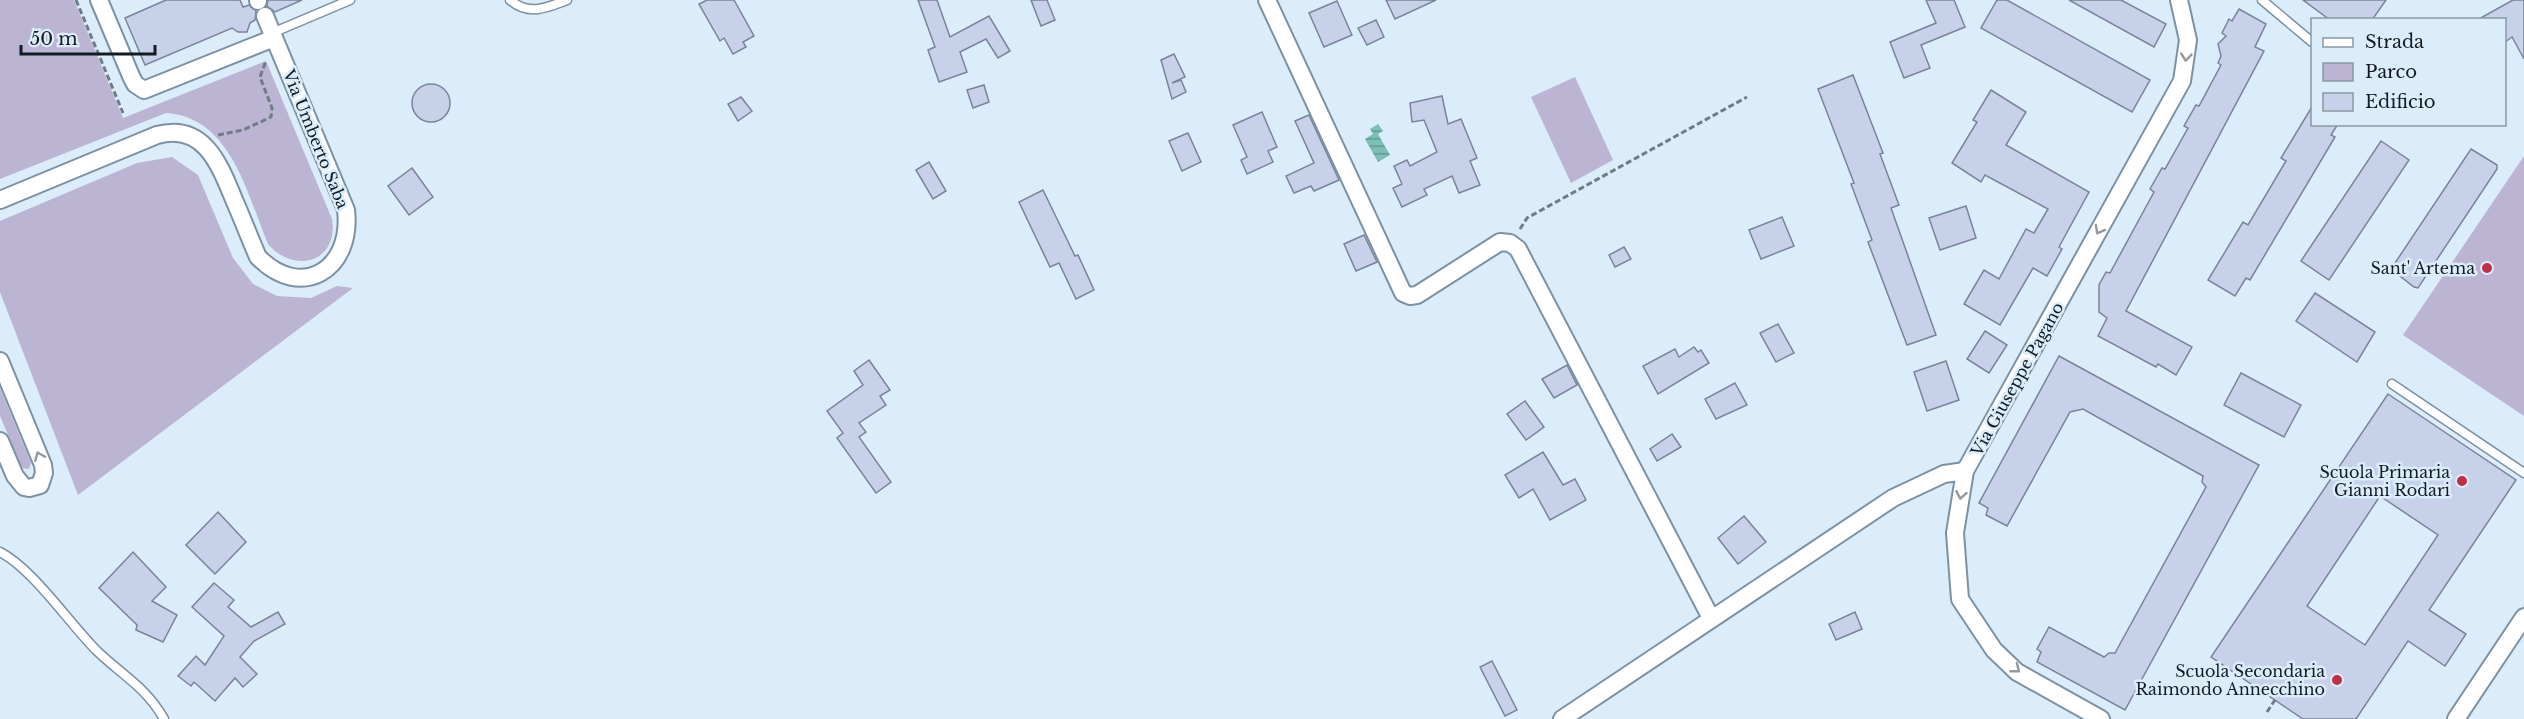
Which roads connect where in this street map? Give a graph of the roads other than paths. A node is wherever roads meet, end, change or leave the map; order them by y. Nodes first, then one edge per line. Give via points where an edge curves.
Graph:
1 (99, 0) edge
2 (351, 0) edge
3 (510, 0) edge
4 (567, 0) edge
5 (1267, 0) edge
6 (2180, 0) edge
7 (2262, 0) edge
8 (260, 6) edge
9 (273, 35) junction
10 (2311, 40) edge
11 (0, 200) edge
12 (0, 361) edge
13 (2392, 384) dead end
14 (0, 441) edge
15 (1965, 471) junction
16 (2524, 472) edge
17 (0, 552) edge
18 (2524, 617) edge
19 (1711, 618) junction
20 (164, 719) edge
21 (1562, 719) edge
22 (2101, 719) edge
23 (2456, 719) edge

1 - 9 street via 131,76 144,90
2 - 9 lane
3 - 4 lane via 517,6 536,10
5 - 19 street via 1404,293 1417,295 1500,242 1518,249
6 -> 15 street, Via Giuseppe Pagano via 2188,40 2182,81
7 - 10 lane
8 - 9 street, Via Umberto Saba
9 - 11 street, Via Umberto Saba via 346,210 344,250 327,269 302,277 289,276 266,265 258,257 216,159 206,146 181,133 157,135
14 -> 12 street via 18,482 29,488 40,485 43,465
13 - 16 lane
15 - 19 street via 1944,474 1893,498
15 -> 22 street, Via Giuseppe Pagano via 1955,533 1960,599 1994,650 2017,672
17 - 20 lane via 23,570 97,651 153,699
18 - 23 street
19 - 21 street

